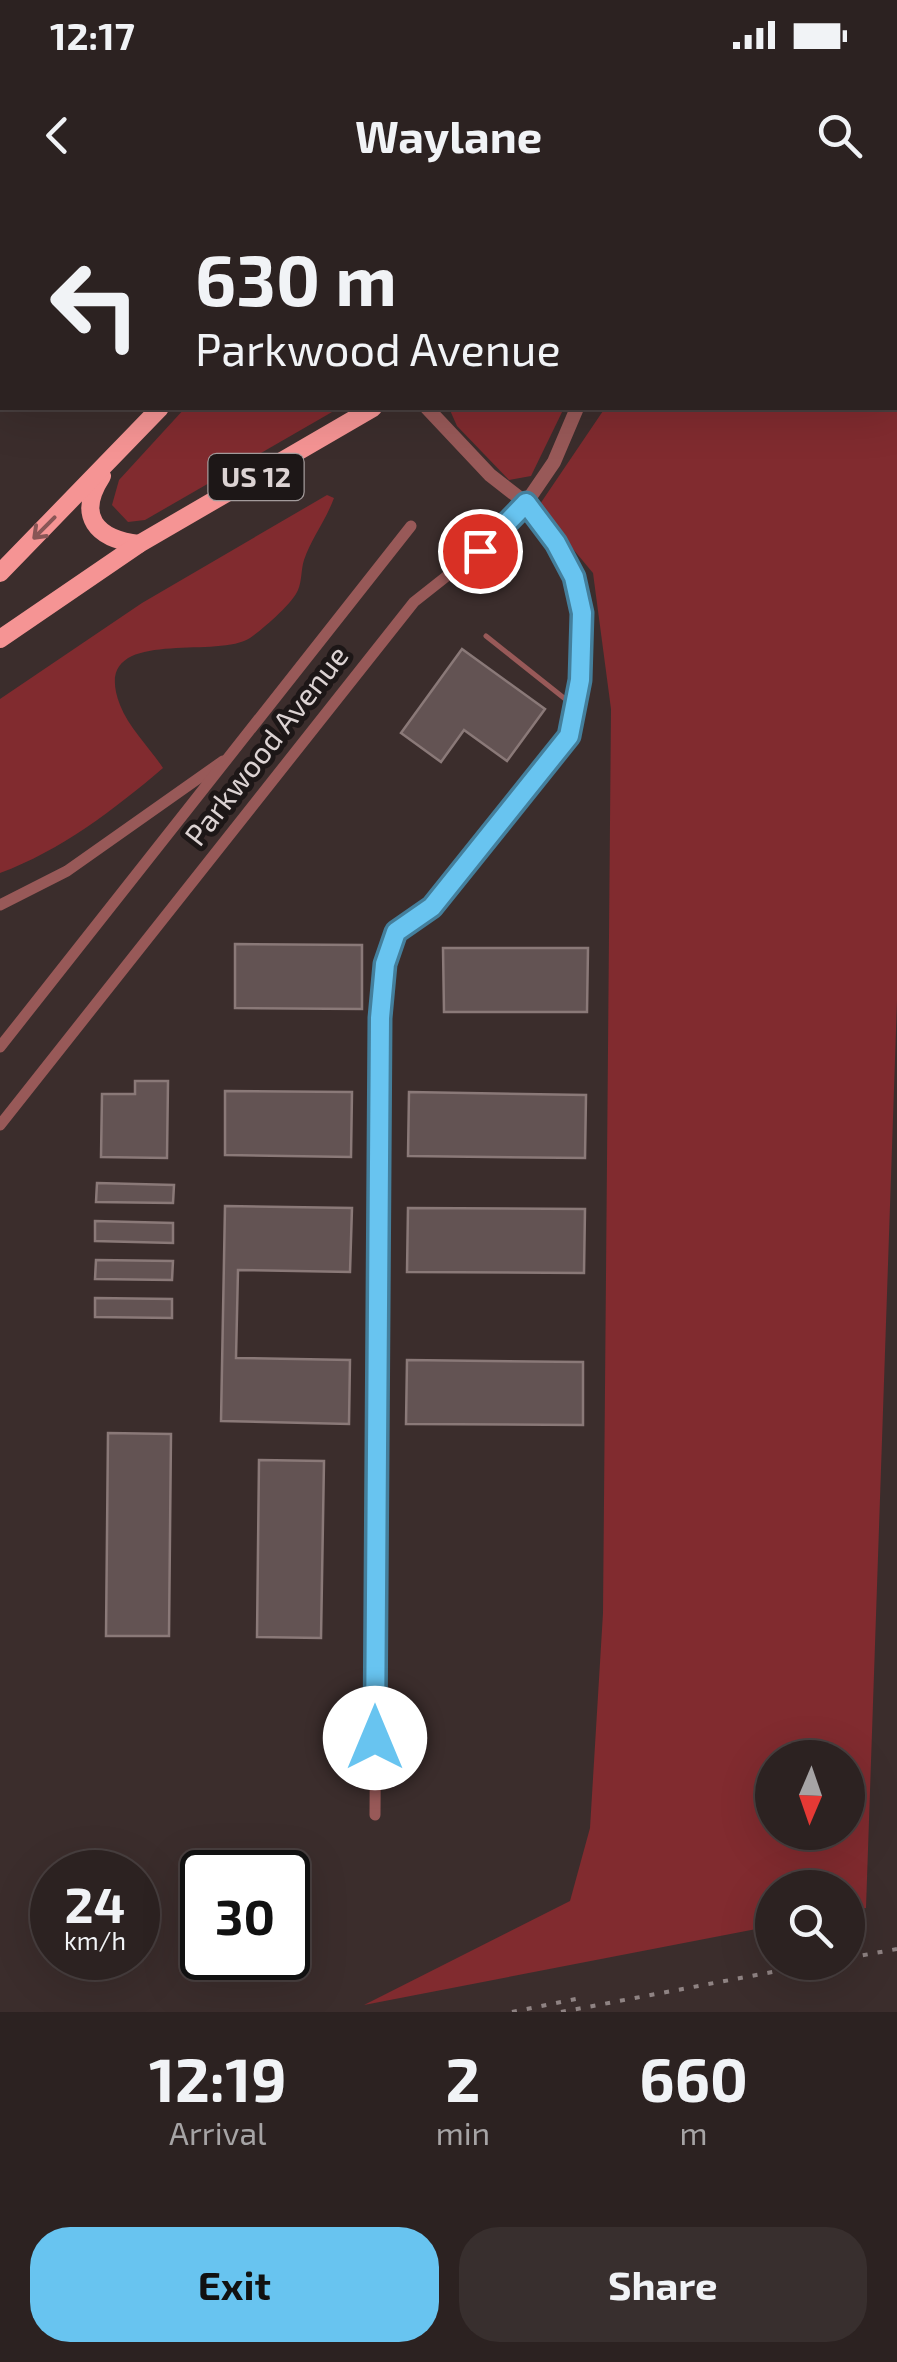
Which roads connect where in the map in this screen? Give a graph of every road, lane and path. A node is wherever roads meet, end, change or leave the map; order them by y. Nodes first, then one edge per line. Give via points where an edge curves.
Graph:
1 (158, 410) edge
2 (370, 410) edge
3 (430, 410) edge
4 (576, 410) edge
5 (116, 455) junction
6 (526, 503) junction
7 (411, 526) dead end
8 (139, 544) junction
9 (0, 573) edge
10 (486, 636) dead end
11 (0, 639) edge
12 (576, 708) junction
13 (230, 757) junction
14 (0, 905) edge
15 (0, 1047) edge
16 (0, 1125) edge
17 (375, 1814) dead end

1 - 5 highway
2 - 8 highway, US 12 / US 12
3 - 6 street
4 - 6 street, Parkwood Avenue via 554,462
5 - 8 highway via 90,502 93,521 106,537
5 -> 9 highway
6 - 12 street via 574,577 582,645
6 - 16 street, Parkwood Avenue via 495,538 414,602
7 - 13 street
8 - 11 highway, US 12 / US 12
10 - 12 lane
12 - 17 street via 569,736 432,907 396,932 385,964
13 - 14 street via 67,870
13 - 15 street

